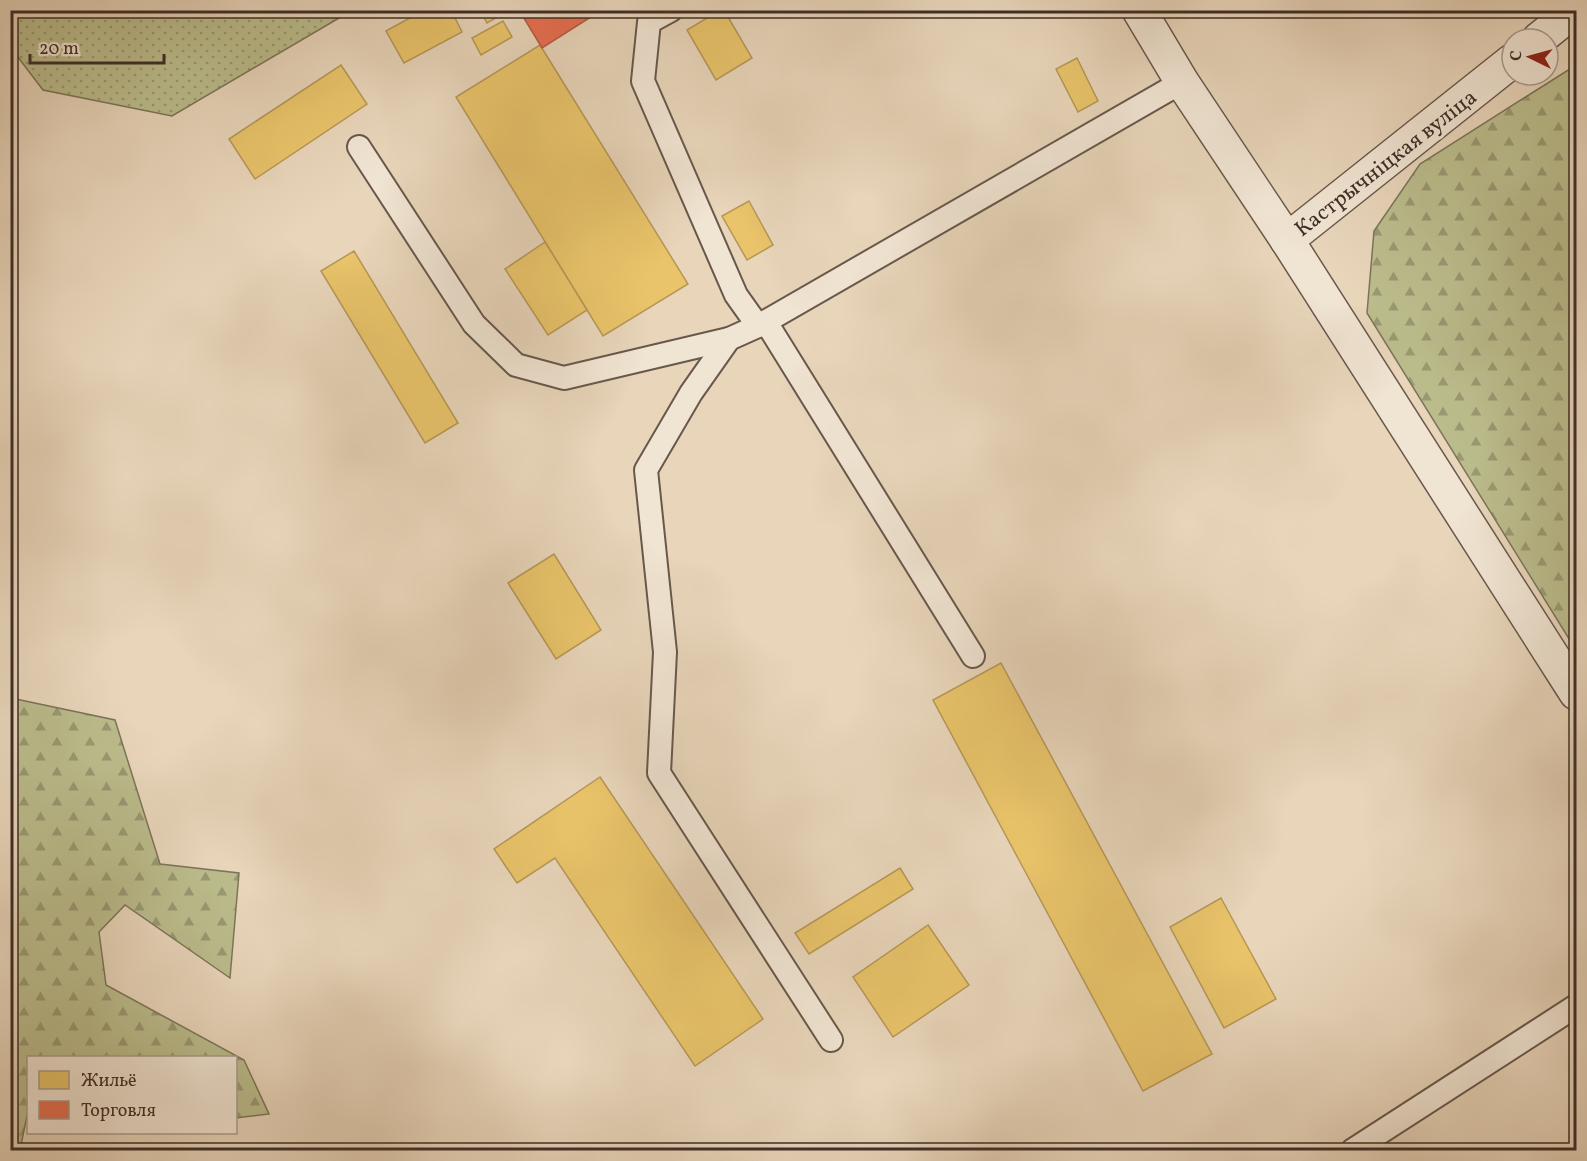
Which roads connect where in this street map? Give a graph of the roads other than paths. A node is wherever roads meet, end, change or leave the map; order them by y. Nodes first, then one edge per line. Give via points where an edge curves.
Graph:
1 (671, 10) edge
2 (1139, 10) edge
3 (1575, 10) edge
4 (1554, 27) edge
5 (1500, 71) edge
6 (1182, 82) junction
7 (359, 147) dead end
8 (1287, 240) junction
9 (762, 324) junction
10 (729, 339) junction
11 (973, 656) dead end
12 (1576, 693) edge
13 (1576, 1006) edge
14 (831, 1040) dead end
15 (1353, 1150) edge

1 - 9 lane via 649,22 644,81 736,295
2 - 6 street
3 - 4 street
5 - 8 street, Кастрычніцкая вуліца
6 - 8 street
6 - 9 lane
7 - 10 lane via 474,324 516,365 564,378
8 - 12 street
9 - 10 lane
9 - 11 lane
10 - 14 lane via 691,393 646,470 665,652 659,773
13 - 15 lane

